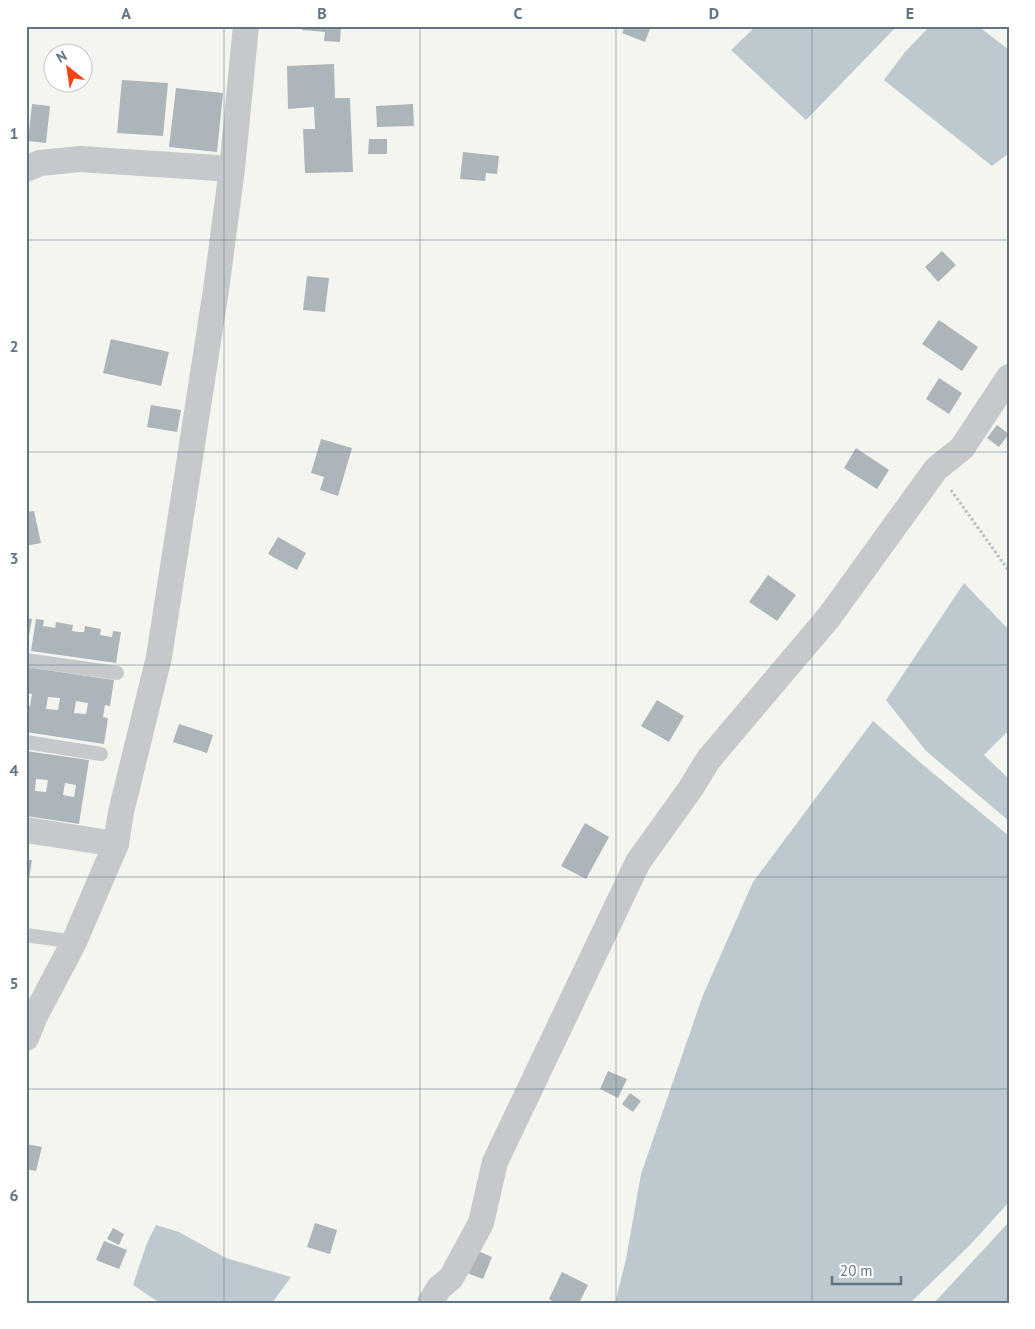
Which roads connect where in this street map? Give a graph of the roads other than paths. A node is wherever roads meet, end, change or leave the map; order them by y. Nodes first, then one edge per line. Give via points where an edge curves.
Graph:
1 (246, 26) edge
2 (26, 169) edge
3 (232, 169) junction
4 (1009, 377) edge
5 (26, 660) edge
6 (118, 673) dead end
7 (26, 742) edge
8 (101, 754) dead end
9 (26, 830) edge
10 (26, 846) edge
11 (113, 851) junction
12 (26, 935) edge
13 (74, 942) junction
14 (29, 1023) edge
15 (430, 1303) edge

1 - 3 street
2 - 3 street via 40,163 80,159
3 - 11 street via 159,657
4 - 15 street via 962,448 936,470 828,617 708,760 638,862 495,1162 481,1223 451,1278 439,1288
5 - 6 lane
7 - 8 lane
9 - 11 street
10 - 11 street
11 - 13 street
12 - 13 lane
13 - 14 street

